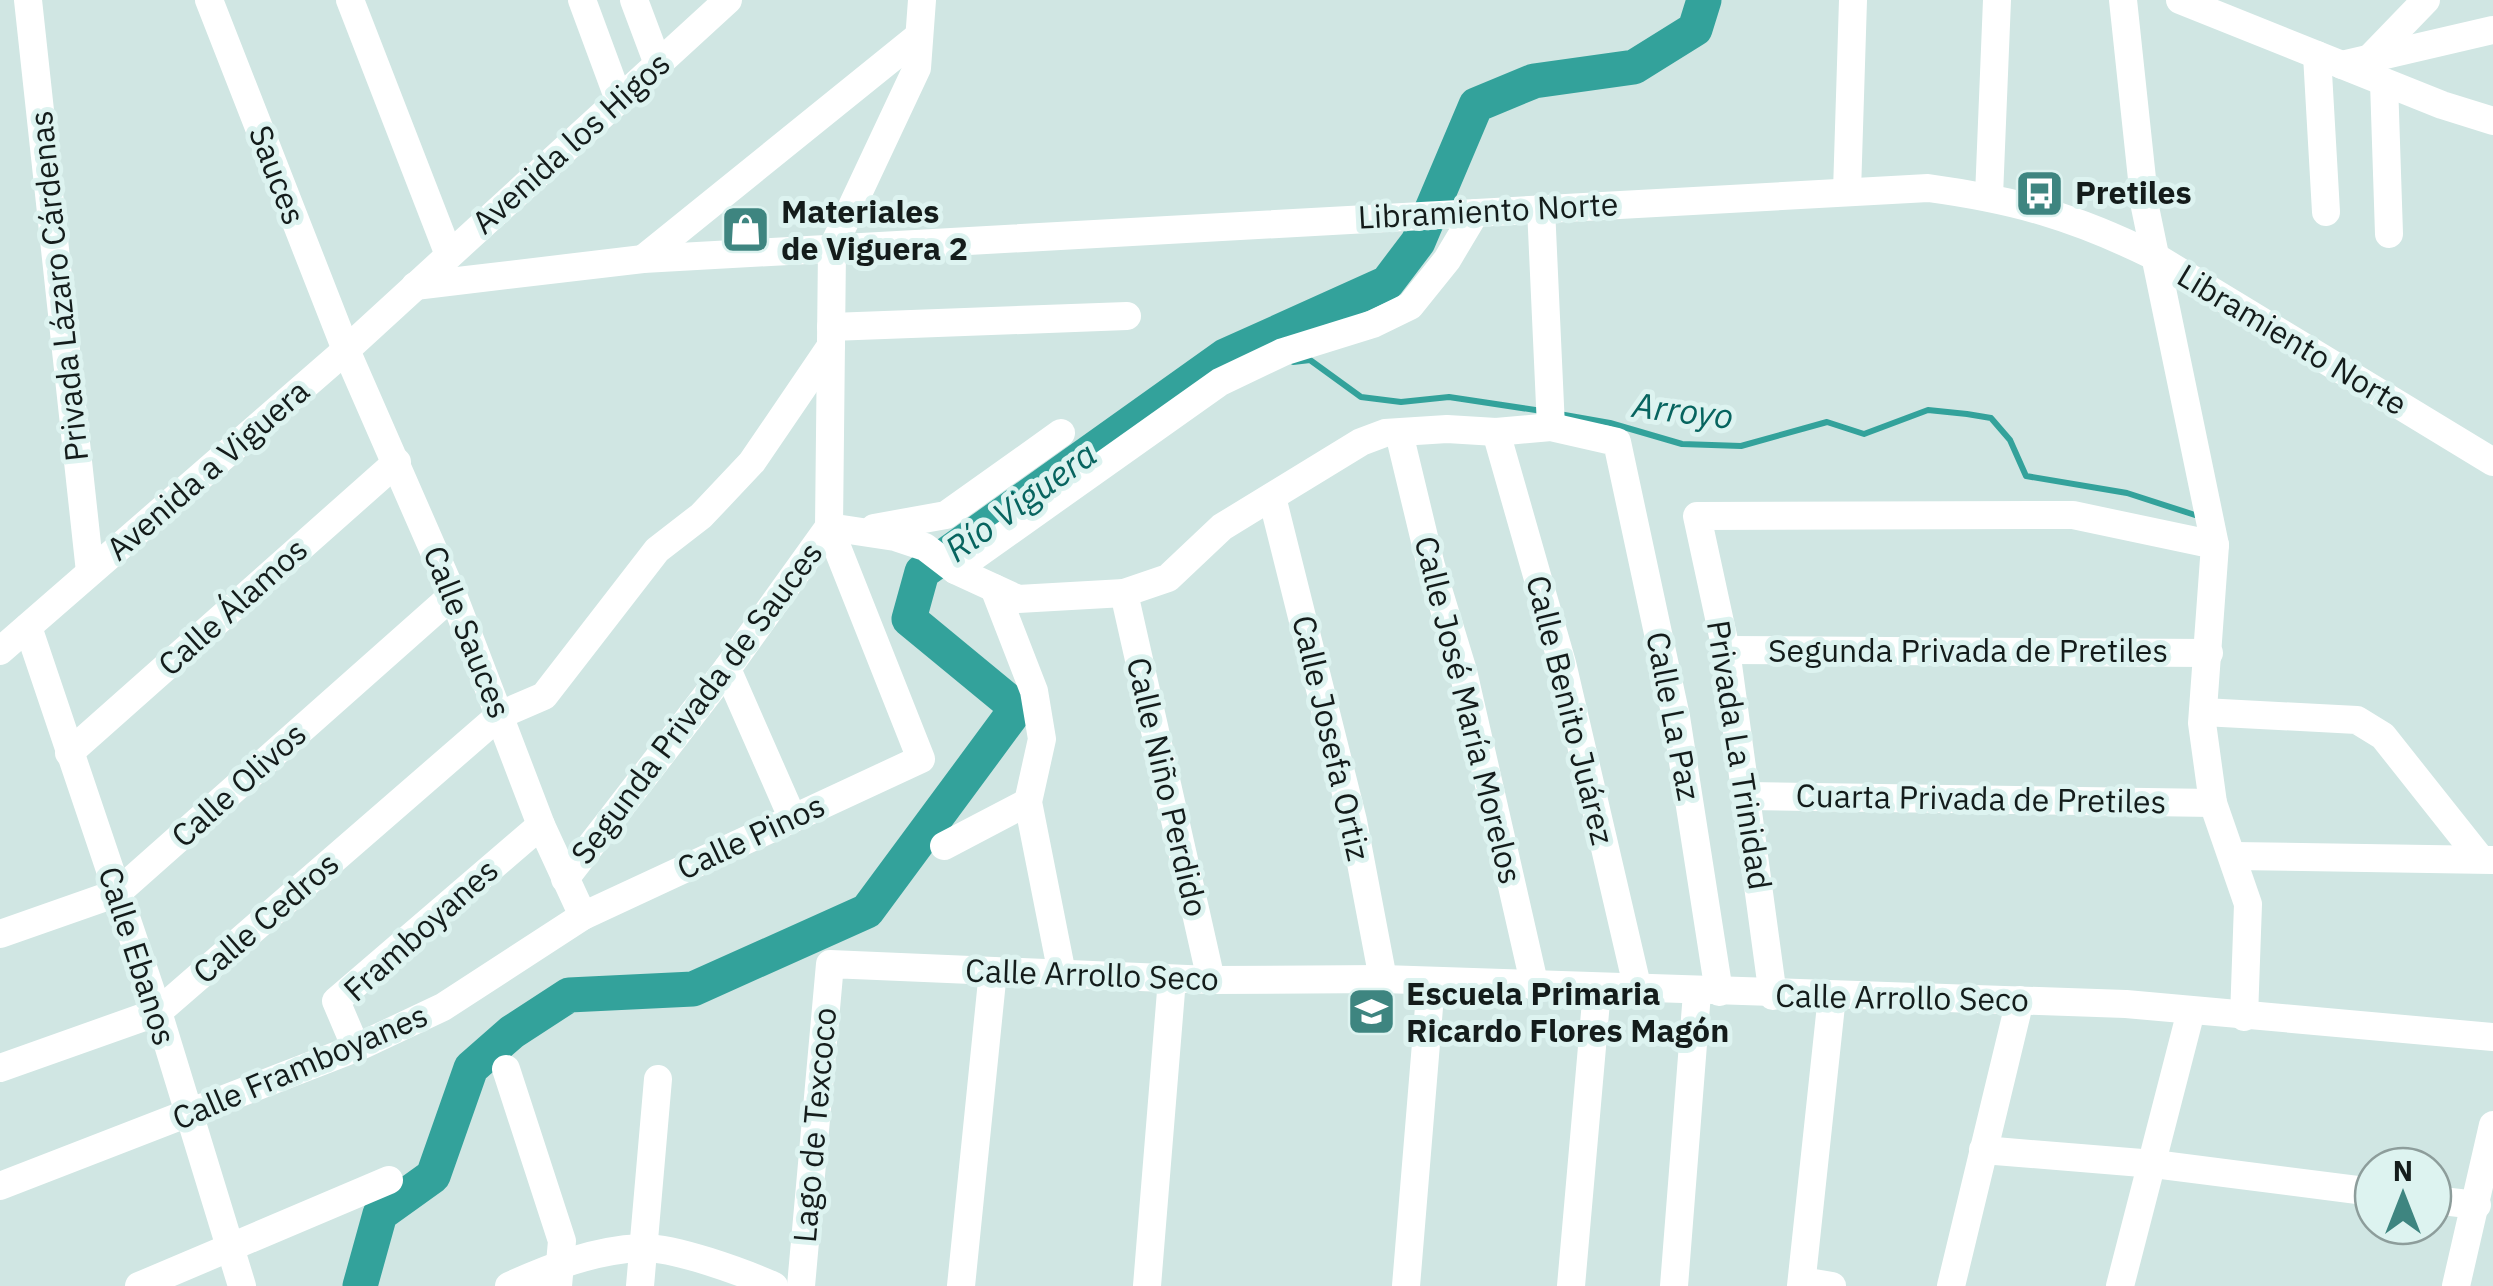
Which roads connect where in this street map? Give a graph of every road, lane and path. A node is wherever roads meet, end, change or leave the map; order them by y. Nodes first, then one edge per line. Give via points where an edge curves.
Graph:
1 (28, 0) edge
2 (208, 0) edge
3 (350, 0) edge
4 (582, 0) edge
5 (634, 0) edge
6 (727, 0) edge
7 (922, 0) edge
8 (1853, 0) edge
9 (1997, 0) edge
10 (2123, 0) edge
11 (2180, 0) edge
12 (2426, 0) edge
13 (2493, 30) edge
14 (919, 36) junction
15 (2330, 60) junction
16 (658, 64) junction
17 (2378, 70) junction
18 (619, 100) junction
19 (2493, 121) edge
20 (1847, 192) junction
21 (1988, 196) junction
22 (1541, 208) junction
23 (2326, 212) dead end
24 (1462, 213) junction
25 (2389, 234) dead end
26 (832, 249) junction
27 (449, 255) junction
28 (2154, 256) junction
29 (643, 259) junction
30 (415, 286) junction
31 (1126, 316) dead end
32 (831, 336) junction
33 (346, 350) junction
34 (1550, 416) junction
35 (1496, 432) junction
36 (1061, 433) dead end
37 (1399, 434) junction
38 (397, 462) junction
39 (2493, 462) edge
40 (1272, 497) junction
41 (828, 527) junction
42 (858, 532) junction
43 (2216, 545) junction
44 (954, 570) junction
45 (90, 572) junction
46 (994, 588) junction
47 (1124, 593) junction
48 (453, 595) junction
49 (28, 627) junction
50 (1726, 650) junction
51 (0, 651) edge
52 (2209, 653) junction
53 (727, 669) junction
54 (2203, 712) junction
55 (500, 715) junction
56 (69, 753) junction
57 (1748, 796) junction
58 (1028, 802) junction
59 (2214, 803) junction
60 (792, 818) junction
61 (541, 825) junction
62 (944, 846) dead end
63 (2234, 856) junction
64 (2486, 859) edge
65 (565, 879) junction
66 (117, 893) junction
67 (582, 916) junction
68 (0, 934) edge
69 (830, 964) joint
70 (993, 971) junction
71 (1062, 974) junction
72 (1172, 978) junction
73 (1382, 979) junction
74 (1211, 980) junction
75 (1432, 983) junction
76 (1535, 987) junction
77 (1597, 990) junction
78 (1638, 990) junction
79 (1708, 993) junction
80 (1773, 996) junction
81 (1832, 996) junction
82 (2020, 1000) junction
83 (2192, 1011) junction
84 (158, 1012) junction
85 (2244, 1017) junction
86 (2493, 1037) edge
87 (356, 1048) junction
88 (0, 1068) edge
89 (506, 1069) dead end
90 (658, 1079) dead end
91 (188, 1115) junction
92 (2493, 1125) edge
93 (1983, 1150) junction
94 (2154, 1164) junction
95 (389, 1180) dead end
96 (0, 1186) edge
97 (2353, 1189) edge
98 (2453, 1202) edge
99 (2478, 1205) junction
100 (644, 1247) junction
101 (232, 1248) junction
102 (559, 1274) edge
103 (1802, 1284) edge
104 (139, 1286) edge
105 (242, 1286) edge
106 (508, 1286) edge
107 (640, 1286) edge
108 (774, 1286) edge
109 (801, 1286) edge
110 (961, 1286) edge
111 (1148, 1286) edge
112 (1406, 1286) edge
113 (1571, 1286) edge
114 (1674, 1286) edge
115 (1832, 1286) edge
116 (1951, 1286) edge
117 (2120, 1286) edge
118 (2456, 1286) edge

1 - 45 street, Privada Lázaro Cárdenas
2 - 33 street, Sauces
3 - 27 street
4 - 18 street
5 - 16 street
6 - 16 street, Avenida los Higos
7 - 14 street
8 - 20 street
9 - 21 street
10 - 28 street
11 - 15 street
12 - 17 street
13 - 17 street
14 - 26 street via 917,68
14 - 29 street
15 - 17 street
15 - 23 street
16 - 18 street, Avenida los Higos
17 - 19 street
17 - 25 street
18 - 27 street, Avenida los Higos
20 - 21 street, Libramiento Norte via 1928,188
20 - 22 street, Libramiento Norte
21 - 28 street, Libramiento Norte via 2096,227
22 - 24 street, Libramiento Norte
22 - 34 street
24 - 26 street, Libramiento Norte
24 - 44 street via 1447,260 1410,306 1220,382
26 - 29 street, Libramiento Norte
26 - 32 street
27 - 30 street, Avenida los Higos
28 - 39 street, Libramiento Norte
28 - 43 street
29 - 30 street, Libramiento Norte
30 - 33 street, Avenida a Viguera
31 - 32 street
32 - 41 street
32 - 55 street, Calle Cedros via 752,462 657,550 544,696
33 - 38 street, Calle Sauces
33 - 45 street, Avenida a Viguera
34 - 35 street
34 - 79 street, Calle La Paz via 1617,442 1676,718
35 - 37 street via 1447,428
35 - 78 street, Calle Benito Juárez via 1562,663
36 - 42 street via 946,515
37 - 40 street via 1361,442
37 - 76 street, Calle José María Morelos via 1463,671
38 - 48 street, Calle Sauces
38 - 56 street, Calle Álamos
40 - 47 street via 1222,527 1168,578
40 - 73 street, Calle Josefa Ortiz via 1353,821
41 - 42 street
41 - 53 street, Segunda Privada de Sauces
41 - 60 street, Calle Pinos via 920,760
42 - 44 street via 925,548
43 - 50 street, Privada La Trinidad via 2073,515 1697,516
43 - 52 street
44 - 46 street
45 - 49 street, Avenida a Viguera
46 - 47 street via 1018,599
46 - 58 street via 1034,691 1042,739
47 - 74 street, Calle Niño Perdido
48 - 55 street, Calle Sauces
48 - 66 street, Calle Olivos
49 - 51 street, Avenida a Viguera
49 - 56 street, Calle Ebanos
50 - 52 street, Segunda Privada de Pretiles
50 - 57 street, Privada La Trinidad
52 - 54 street
53 - 60 street
53 - 65 street, Segunda Privada de Sauces
54 - 59 street
54 - 64 street via 2357,720 2383,736
55 - 61 street, Calle Sauces
55 - 84 street, Calle Cedros
56 - 66 street, Calle Ebanos
57 - 59 street, Cuarta Privada de Pretiles
57 - 80 street, Privada La Trinidad
58 - 62 street
58 - 71 street
59 - 63 street
60 - 67 street, Calle Pinos
61 - 65 street, Calle Sauces
61 - 87 street, Framboyanes via 336,1001
63 - 64 street
63 - 85 street via 2248,904
65 - 67 street, Calle Sauces
66 - 68 street, Calle Olivos
66 - 84 street, Calle Ebanos
67 - 87 street, Calle Framboyanes via 443,1008
69 - 70 street, Calle Arrollo Seco
69 - 109 street, Lago de Texcoco
70 - 71 street, Calle Arrollo Seco
70 - 110 street
71 - 72 street, Calle Arrollo Seco
72 - 74 street, Calle Arrollo Seco
72 - 111 street
73 - 74 street, Calle Arrollo Seco
73 - 75 street, Calle Arrollo Seco
75 - 76 street, Calle Arrollo Seco
75 - 112 street
76 - 77 street, Calle Arrollo Seco
77 - 78 street, Calle Arrollo Seco
77 - 113 street
78 - 79 street, Calle Arrollo Seco
79 - 80 street, Calle Arrollo Seco
79 - 114 street, Calle La Paz
80 - 81 street, Calle Arrollo Seco
81 - 82 street, Calle Arrollo Seco
81 - 103 street
82 - 83 street, Calle Arrollo Seco
82 - 93 street
83 - 85 street, Calle Arrollo Seco
83 - 94 street
84 - 88 street, Calle Cedros
84 - 91 street, Calle Ebanos
85 - 86 street, Calle Arrollo Seco
87 - 91 street, Calle Framboyanes
89 - 102 street via 562,1240
90 - 100 street
91 - 96 street, Calle Framboyanes
91 - 101 street, Calle Ebanos
92 - 99 street
93 - 94 street
93 - 116 street
94 - 97 street
94 - 117 street
95 - 101 street
98 - 99 street
99 - 118 street
100 - 102 street
100 - 107 street
100 - 108 street
101 - 104 street
101 - 105 street, Calle Ebanos
102 - 106 street
103 - 115 street

